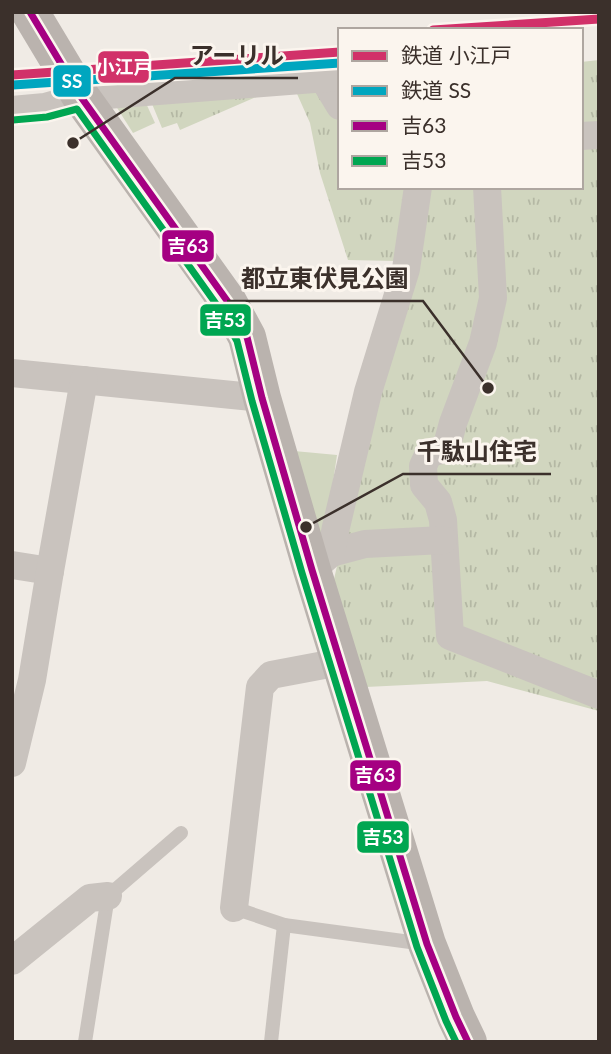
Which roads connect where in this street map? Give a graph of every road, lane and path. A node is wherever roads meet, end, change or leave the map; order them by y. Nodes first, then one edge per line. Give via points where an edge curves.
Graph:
1 (42, 17) edge
2 (331, 78) edge
3 (81, 97) junction
4 (338, 100) edge
5 (12, 110) edge
6 (418, 189) edge
7 (487, 189) edge
8 (12, 373) edge
9 (84, 380) junction
10 (262, 398) junction
11 (443, 540) junction
12 (322, 562) junction
13 (12, 565) edge
14 (50, 571) junction
15 (340, 662) junction
16 (22, 678) edge
17 (599, 695) edge
18 (12, 763) edge
19 (181, 833) dead end
20 (108, 896) junction
21 (234, 908) joint
22 (284, 925) junction
23 (428, 944) junction
24 (12, 961) edge
25 (85, 1042) edge
26 (271, 1042) edge
27 (468, 1042) edge

1 - 3 street
2 - 3 street
2 - 4 street
3 - 5 street
3 - 10 street via 228,302 247,337
6 - 12 street via 406,269 368,392 336,527
7 - 11 street via 491,309 446,449 429,453 423,466 424,485 438,502 443,520
8 - 9 street
9 - 10 street
9 - 14 street
10 - 12 street
11 - 12 street via 365,544
11 - 17 street via 450,636
12 - 15 street
13 - 14 street
14 - 16 street
15 - 21 street via 271,675 260,687
15 - 23 street
16 - 18 street
19 - 20 lane
20 - 24 street via 90,898
20 - 25 lane
21 - 22 lane
22 - 23 lane
22 - 26 lane
23 - 27 street

